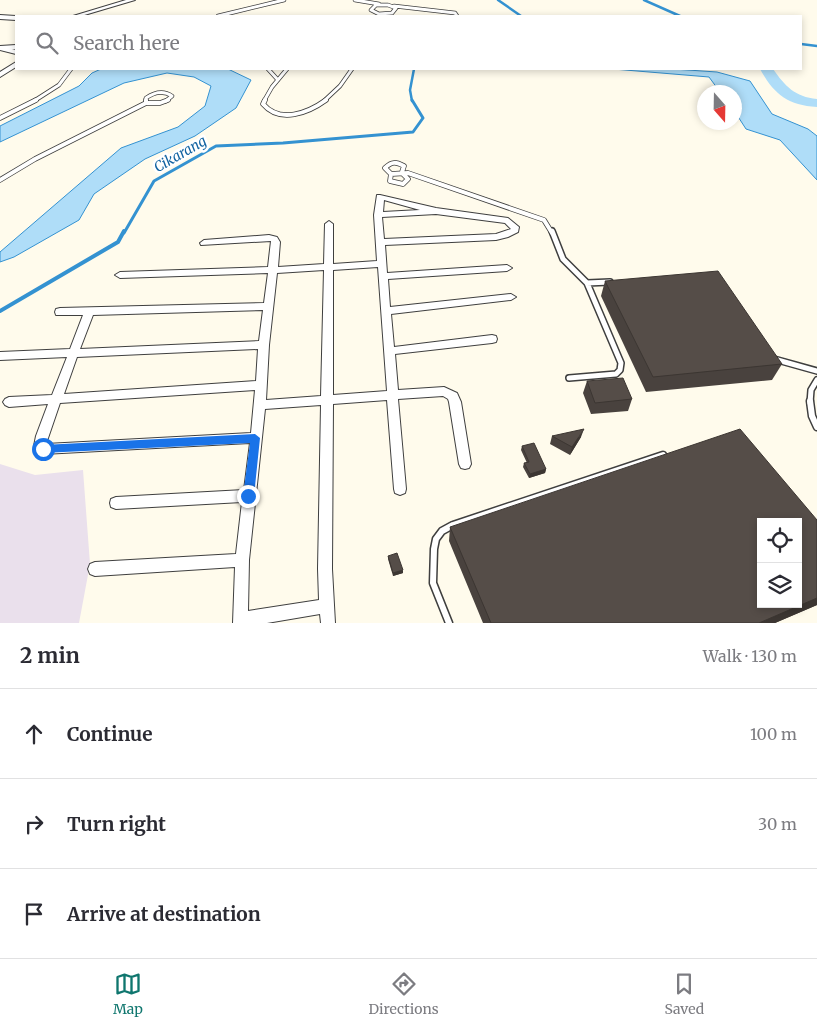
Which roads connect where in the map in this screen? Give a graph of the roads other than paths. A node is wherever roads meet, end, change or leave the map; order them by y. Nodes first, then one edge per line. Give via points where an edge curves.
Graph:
1 (132, 0) edge
2 (284, 0) edge
3 (355, 0) edge
4 (382, 4) junction
5 (394, 6) junction
6 (80, 15) edge
7 (222, 15) edge
8 (385, 15) edge
9 (456, 15) edge
10 (0, 16) edge
11 (15, 18) edge
12 (0, 48) edge
13 (15, 48) edge
14 (15, 52) edge
15 (15, 65) edge
16 (71, 70) edge
17 (269, 70) edge
18 (286, 70) edge
19 (351, 70) edge
20 (0, 75) edge
21 (278, 80) junction
22 (146, 103) junction
23 (0, 118) edge
24 (402, 172) junction
25 (391, 174) junction
26 (0, 180) edge
27 (436, 211) junction
28 (378, 215) junction
29 (329, 224) dead end
30 (381, 242) junction
31 (204, 243) dead end
32 (382, 264) junction
33 (328, 267) junction
34 (507, 268) dead end
35 (273, 270) junction
36 (120, 275) dead end
37 (384, 276) junction
38 (616, 282) edge
39 (587, 283) junction
40 (511, 297) dead end
41 (269, 306) junction
42 (387, 311) junction
43 (60, 312) dead end
44 (89, 312) junction
45 (492, 338) dead end
46 (264, 344) junction
47 (390, 351) junction
48 (74, 353) junction
49 (0, 356) edge
50 (768, 357) edge
51 (817, 371) edge
52 (569, 378) dead end
53 (817, 380) edge
54 (260, 384) junction
55 (392, 397) junction
56 (57, 398) junction
57 (327, 401) junction
58 (9, 402) dead end
59 (260, 405) junction
60 (817, 427) edge
61 (255, 438) junction
62 (674, 452) edge
63 (465, 464) dead end
64 (400, 489) dead end
65 (248, 496) junction
66 (116, 503) dead end
67 (242, 560) junction
68 (95, 569) dead end
69 (326, 606) junction
70 (240, 621) edge
71 (328, 623) edge
72 (450, 623) edge

1 - 6 street
2 - 7 lane
3 - 4 lane
4 - 5 lane
4 - 8 lane via 370,10
5 - 8 lane via 396,11
5 - 9 lane
10 - 11 street
12 - 13 street
12 - 14 street
15 - 20 street
16 - 23 lane via 50,90
17 - 21 lane
18 - 21 lane
19 - 21 lane via 319,107 298,115 280,115 263,104
22 - 22 lane via 146,98 154,93 166,92 172,96 168,101
22 - 26 lane
24 - 25 lane
24 - 25 lane via 408,179 403,184 392,183
24 - 25 lane via 404,166 390,163 384,168
24 - 39 lane via 544,220 550,225 566,264
27 - 28 street
27 - 28 street via 380,197
27 - 30 street via 508,221 515,230 496,236
28 - 30 street
29 - 33 street
30 - 32 street
31 - 35 street via 274,239
32 - 33 street
32 - 37 street
33 - 35 street
33 - 57 street
34 - 37 street
35 - 36 street
35 - 41 street
37 - 42 street
38 - 39 lane
39 - 52 lane via 621,363 620,370 616,374
40 - 42 street
41 - 44 street
41 - 46 street
42 - 47 street
43 - 44 street
44 - 48 street
45 - 47 street
46 - 48 street
46 - 54 street
47 - 55 street
48 - 49 street
48 - 56 street
50 - 51 lane
53 - 60 lane via 810,396 812,418
54 - 56 street
54 - 59 street
55 - 57 street
55 - 63 street via 450,393 455,402
55 - 64 street
56 - 58 street
56 - 61 street via 40,441 43,449
57 - 59 street
57 - 69 street
59 - 61 street
61 - 65 street
62 - 72 lane via 442,531 434,549 433,583
65 - 66 street
65 - 67 street
67 - 68 street
67 - 70 street
69 - 70 street
69 - 71 street

